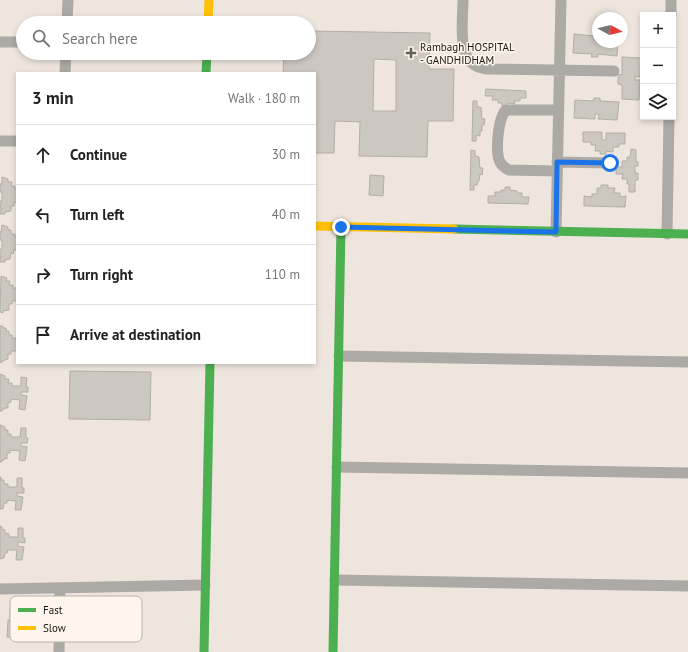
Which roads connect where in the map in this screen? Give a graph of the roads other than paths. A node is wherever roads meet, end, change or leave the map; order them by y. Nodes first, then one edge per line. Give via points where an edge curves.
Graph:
1 (68, 0) edge
2 (209, 0) edge
3 (463, 0) edge
4 (561, 0) edge
5 (671, 0) edge
6 (671, 12) edge
7 (67, 16) edge
8 (208, 16) edge
9 (0, 42) edge
10 (16, 42) edge
11 (66, 60) edge
12 (207, 60) edge
13 (559, 71) junction
14 (614, 71) dead end
15 (66, 72) edge
16 (206, 72) edge
17 (558, 110) junction
18 (669, 120) edge
19 (0, 141) edge
20 (16, 141) edge
21 (610, 163) dead end
22 (557, 167) junction
23 (316, 226) edge
24 (341, 227) junction
25 (556, 232) junction
26 (667, 234) junction
27 (688, 234) edge
28 (339, 356) junction
29 (688, 362) edge
30 (210, 364) edge
31 (337, 466) junction
32 (688, 472) edge
33 (335, 580) junction
34 (198, 585) junction
35 (688, 586) edge
36 (60, 588) junction
37 (0, 589) edge
38 (60, 596) edge
39 (59, 642) edge
40 (59, 652) edge
41 (204, 652) edge
42 (333, 652) edge

1 - 7 street
2 - 8 street
3 - 13 street via 463,46 465,55 471,63 486,69
4 - 13 street
5 - 6 street
9 - 10 street
11 - 15 street
12 - 16 street
13 - 14 street
13 - 17 street
17 - 22 street
17 - 22 street via 506,110 500,120 498,154 503,166 509,170
18 - 26 street
19 - 20 street
21 - 22 street
22 - 25 street
23 - 24 street
24 - 25 street
24 - 28 street
25 - 26 street
26 - 27 street
28 - 29 street
28 - 31 street
30 - 34 street
31 - 32 street
31 - 33 street
33 - 35 street
33 - 42 street
34 - 36 street
34 - 41 street
36 - 37 street
36 - 38 street
39 - 40 street

